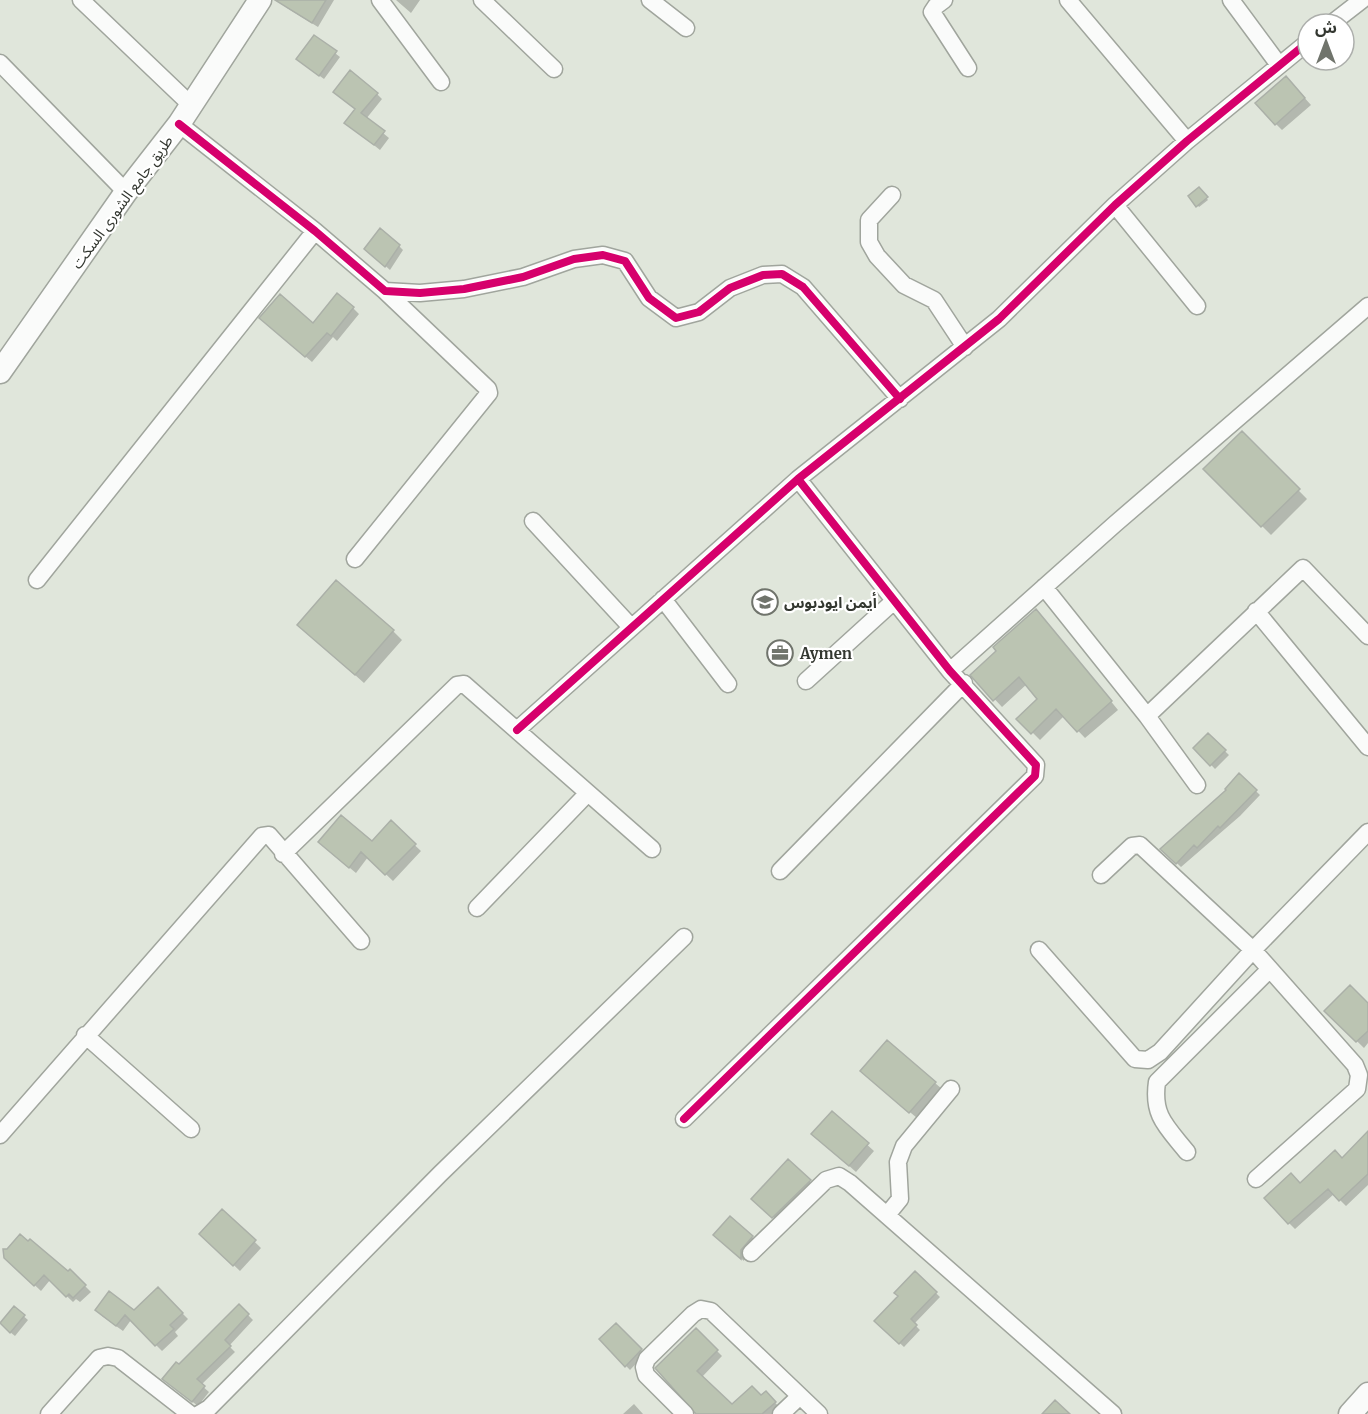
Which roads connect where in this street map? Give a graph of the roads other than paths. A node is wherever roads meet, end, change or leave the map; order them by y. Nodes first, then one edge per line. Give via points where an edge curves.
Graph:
1 (81, 0) edge
2 (260, 0) edge
3 (380, 0) edge
4 (482, 0) edge
5 (650, 0) edge
6 (944, 0) edge
7 (1068, 0) edge
8 (1231, 0) edge
9 (1362, 0) edge
10 (1346, 12) edge
11 (686, 28) dead end
12 (1296, 52) edge
13 (0, 63) edge
14 (1279, 65) junction
15 (968, 68) dead end
16 (554, 69) dead end
17 (441, 82) dead end
18 (191, 105) junction
19 (179, 124) junction
20 (1187, 141) junction
21 (126, 192) junction
22 (892, 195) dead end
23 (1115, 206) junction
24 (315, 231) junction
25 (385, 291) junction
26 (1197, 306) dead end
27 (1368, 306) edge
28 (965, 347) junction
29 (0, 370) edge
30 (900, 399) junction
31 (798, 479) junction
32 (533, 521) dead end
33 (355, 559) dead end
34 (37, 580) dead end
35 (1044, 587) junction
36 (663, 599) junction
37 (894, 601) junction
38 (1256, 611) junction
39 (631, 627) junction
40 (1368, 636) edge
41 (950, 671) junction
42 (807, 681) dead end
43 (964, 683) junction
44 (728, 684) dead end
45 (1147, 716) junction
46 (517, 730) junction
47 (1368, 747) edge
48 (1197, 785) dead end
49 (587, 794) junction
50 (1368, 832) edge
51 (652, 849) dead end
52 (283, 854) junction
53 (780, 871) dead end
54 (1101, 875) dead end
55 (477, 908) dead end
56 (684, 937) dead end
57 (361, 941) dead end
58 (1039, 950) dead end
59 (1253, 950) junction
60 (1270, 969) junction
61 (85, 1035) junction
62 (951, 1089) dead end
63 (684, 1119) dead end
64 (191, 1129) dead end
65 (0, 1133) edge
66 (1187, 1152) dead end
67 (1256, 1179) dead end
68 (887, 1215) junction
69 (751, 1253) dead end
70 (1368, 1394) edge
71 (800, 1396) junction
72 (50, 1414) edge
73 (190, 1414) edge
74 (199, 1414) edge
75 (685, 1414) edge
76 (781, 1414) edge
77 (819, 1414) edge
78 (1113, 1414) edge
79 (1350, 1414) edge

1 - 18 street
2 - 18 main road, طريق جامع الشورى السكت
3 - 17 street
4 - 16 street
5 - 11 street
6 - 15 street via 932,12
7 - 20 street
8 - 14 street
9 - 10 street
12 - 14 street
13 - 21 street
14 - 20 street
18 - 19 main road, طريق جامع الشورى السكت
19 - 21 main road, طريق جامع الشورى السكت
19 - 24 street
20 - 23 street
21 - 29 main road, طريق جامع الشورى السكت
22 - 28 street via 869,220 869,242 904,285 930,296 942,309
23 - 26 street
23 - 28 street
24 - 25 street
24 - 34 street
25 - 30 street via 464,289 523,277 574,259 603,255 625,261 650,298 676,318 699,312 730,288 763,275 782,274 802,287
25 - 33 street via 489,393
27 - 35 street
28 - 30 street
30 - 31 street
31 - 36 street
31 - 37 street
32 - 39 street
35 - 41 street
35 - 45 street
36 - 39 street
36 - 44 street
37 - 41 street
37 - 42 street
38 - 40 street via 1303,568
38 - 45 street
38 - 47 street
39 - 46 street
41 - 43 street
43 - 53 street
43 - 63 street via 1036,765 1035,776
45 - 48 street
46 - 49 street
46 - 52 street via 464,684 457,684
49 - 51 street
49 - 55 street
50 - 59 street
52 - 57 street
52 - 61 street via 269,835 262,836
54 - 59 street via 1132,846 1140,845
56 - 74 street
58 - 59 street via 1136,1059 1148,1060 1160,1052
59 - 60 street
60 - 66 street via 1157,1082 1155,1108
60 - 67 street via 1355,1065 1359,1076 1357,1089
61 - 64 street
61 - 65 street
62 - 68 street via 904,1146 898,1162 900,1199
68 - 69 street via 850,1183 832,1176
68 - 78 street
70 - 79 main road
71 - 75 street via 711,1311 701,1309 647,1359 644,1367 646,1375
71 - 76 street
71 - 77 street
72 - 73 street via 99,1358 108,1356 118,1358

